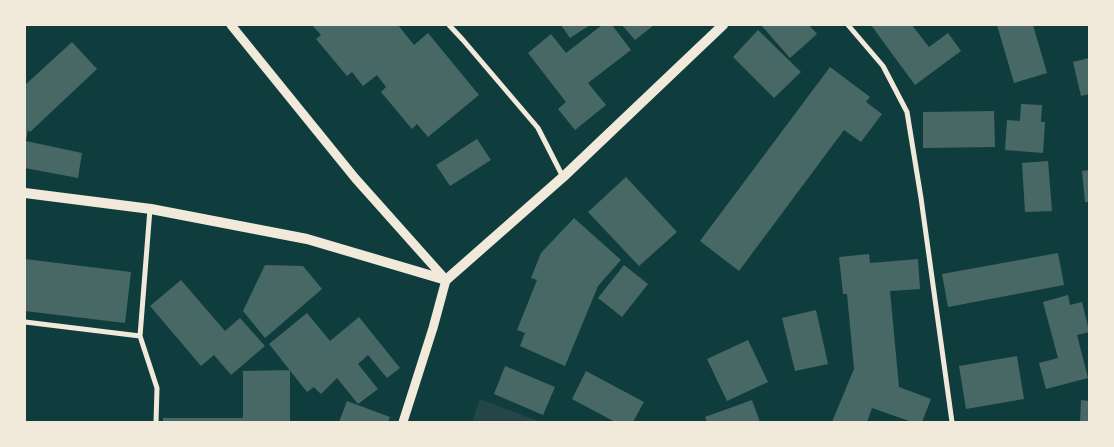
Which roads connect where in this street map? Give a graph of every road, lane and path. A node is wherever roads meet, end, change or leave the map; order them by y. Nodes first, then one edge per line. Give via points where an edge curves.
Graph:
1 (230, 25) edge
2 (449, 25) edge
3 (723, 25) edge
4 (848, 25) edge
5 (563, 177) junction
6 (25, 193) edge
7 (150, 209) junction
8 (446, 280) junction
9 (25, 322) edge
10 (140, 336) junction
11 (156, 422) edge
12 (403, 422) edge
13 (952, 422) edge

1 - 8 street via 355,178
2 - 5 street via 538,128
3 - 5 main road
4 - 13 street via 883,66 907,112
5 - 8 main road
6 - 7 main road
7 - 8 main road via 307,238
7 - 10 street
8 - 12 street
9 - 10 street
10 - 11 street via 157,388

